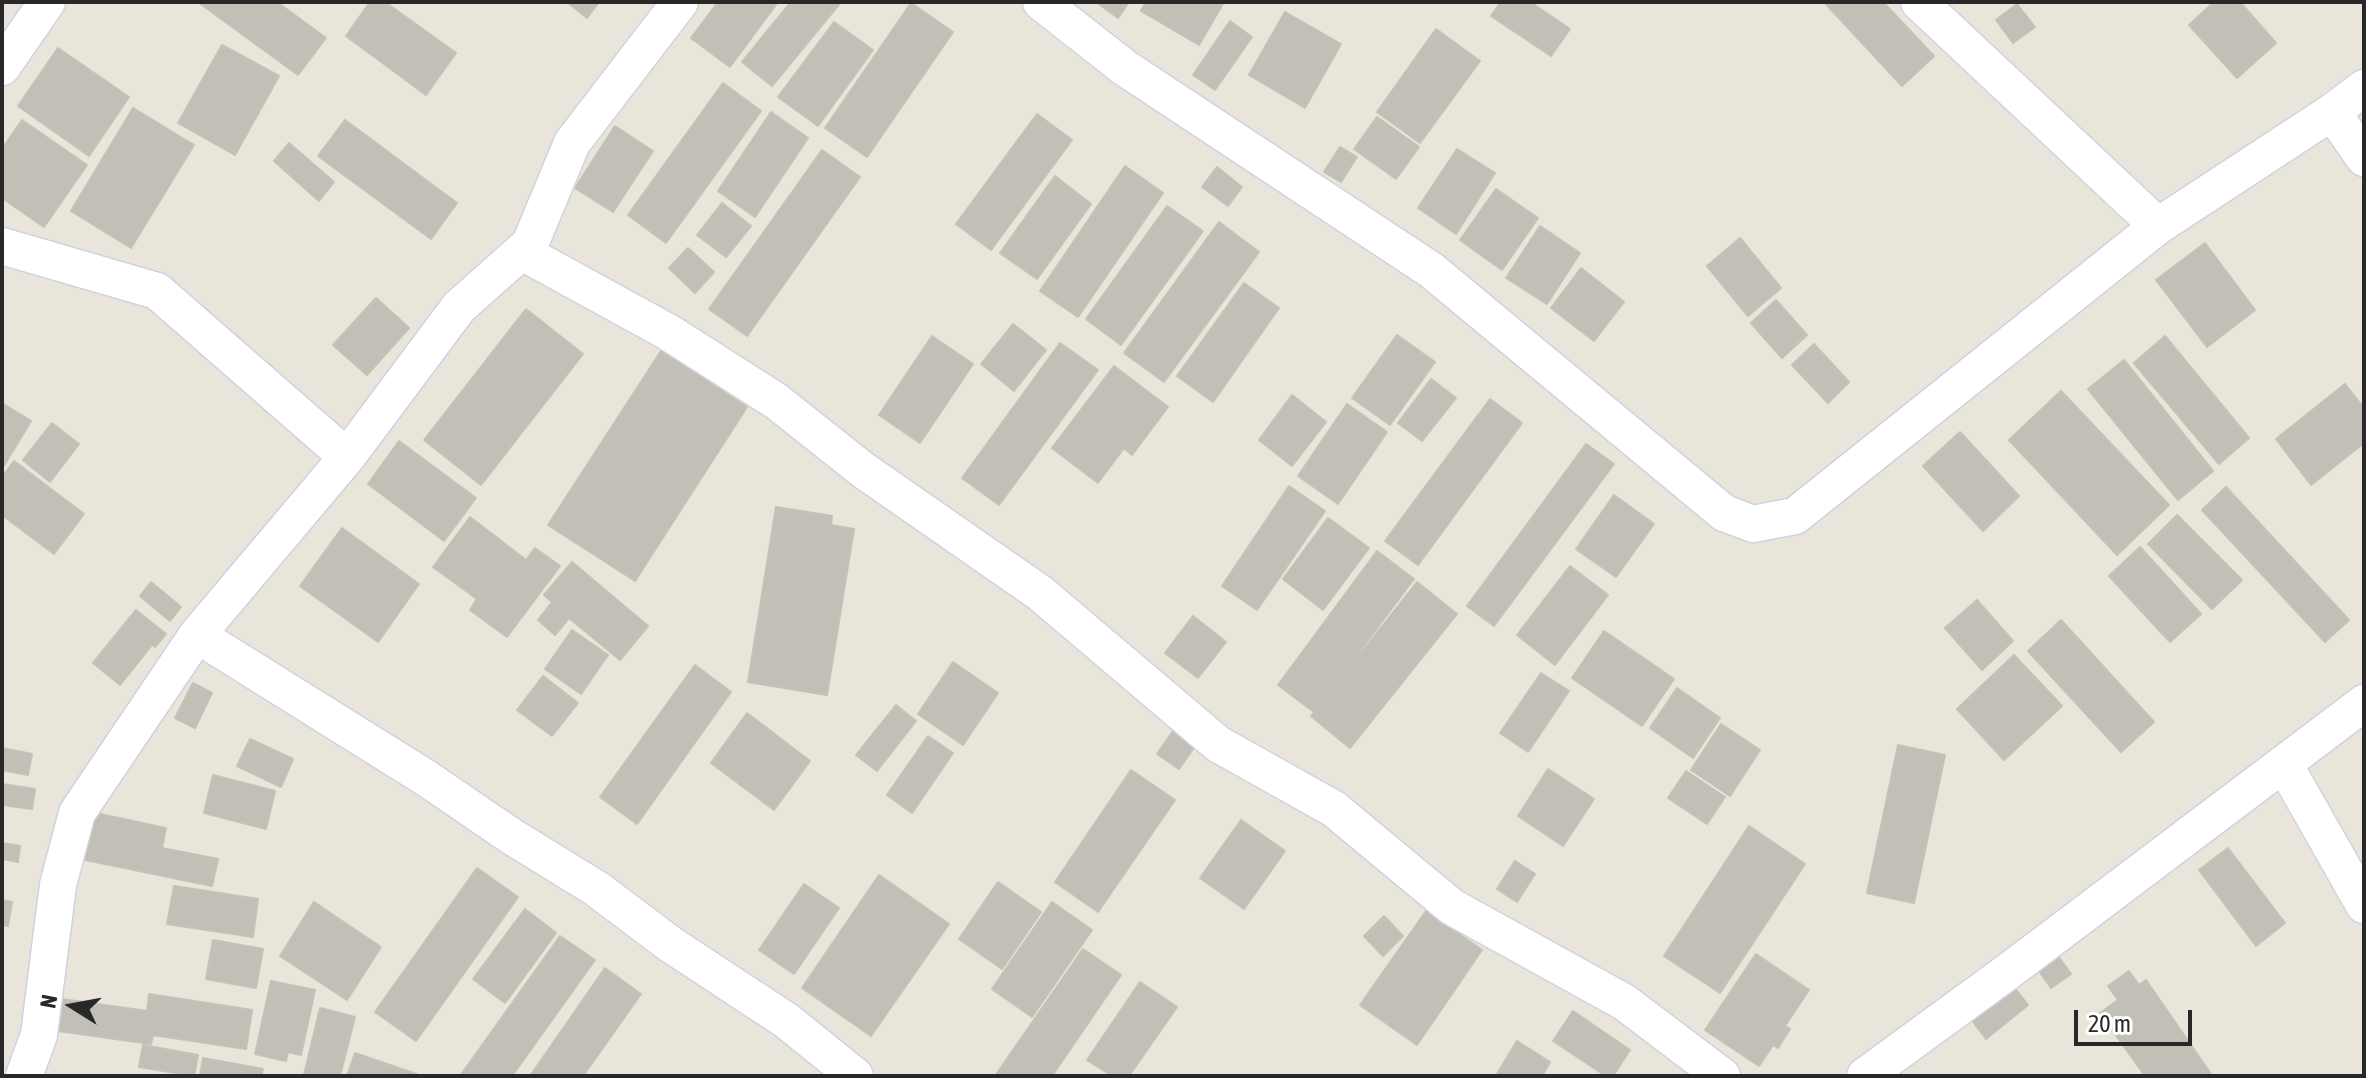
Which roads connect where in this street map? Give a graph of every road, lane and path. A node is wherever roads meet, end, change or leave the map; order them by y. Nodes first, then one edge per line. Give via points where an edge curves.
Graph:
1 (47, 2) edge
2 (680, 2) edge
3 (1041, 2) edge
4 (1919, 2) edge
5 (2, 67) edge
6 (2364, 88) edge
7 (2332, 112) junction
8 (2364, 158) edge
9 (2158, 226) junction
10 (2, 246) edge
11 (522, 252) junction
12 (347, 457) junction
13 (197, 635) junction
14 (2364, 703) edge
15 (2284, 764) junction
16 (2364, 905) edge
17 (24, 1076) edge
18 (855, 1076) edge
19 (1722, 1076) edge
20 (1865, 1076) edge

1 - 5 street
2 - 11 street via 572,143
3 - 9 street via 1125,68 1431,270 1724,513 1753,524 1795,516
4 - 9 street
6 - 7 street
7 - 8 street
7 - 9 street
10 - 12 street via 157,291
11 - 12 street via 459,307
11 - 19 street via 668,332 776,401 863,470 1040,593 1218,744 1334,809 1452,907 1624,1002
12 - 13 street
13 - 17 street via 77,813 58,885 39,1035
13 - 18 street via 597,889 787,1021
14 - 15 street
15 - 16 street
15 - 20 street

